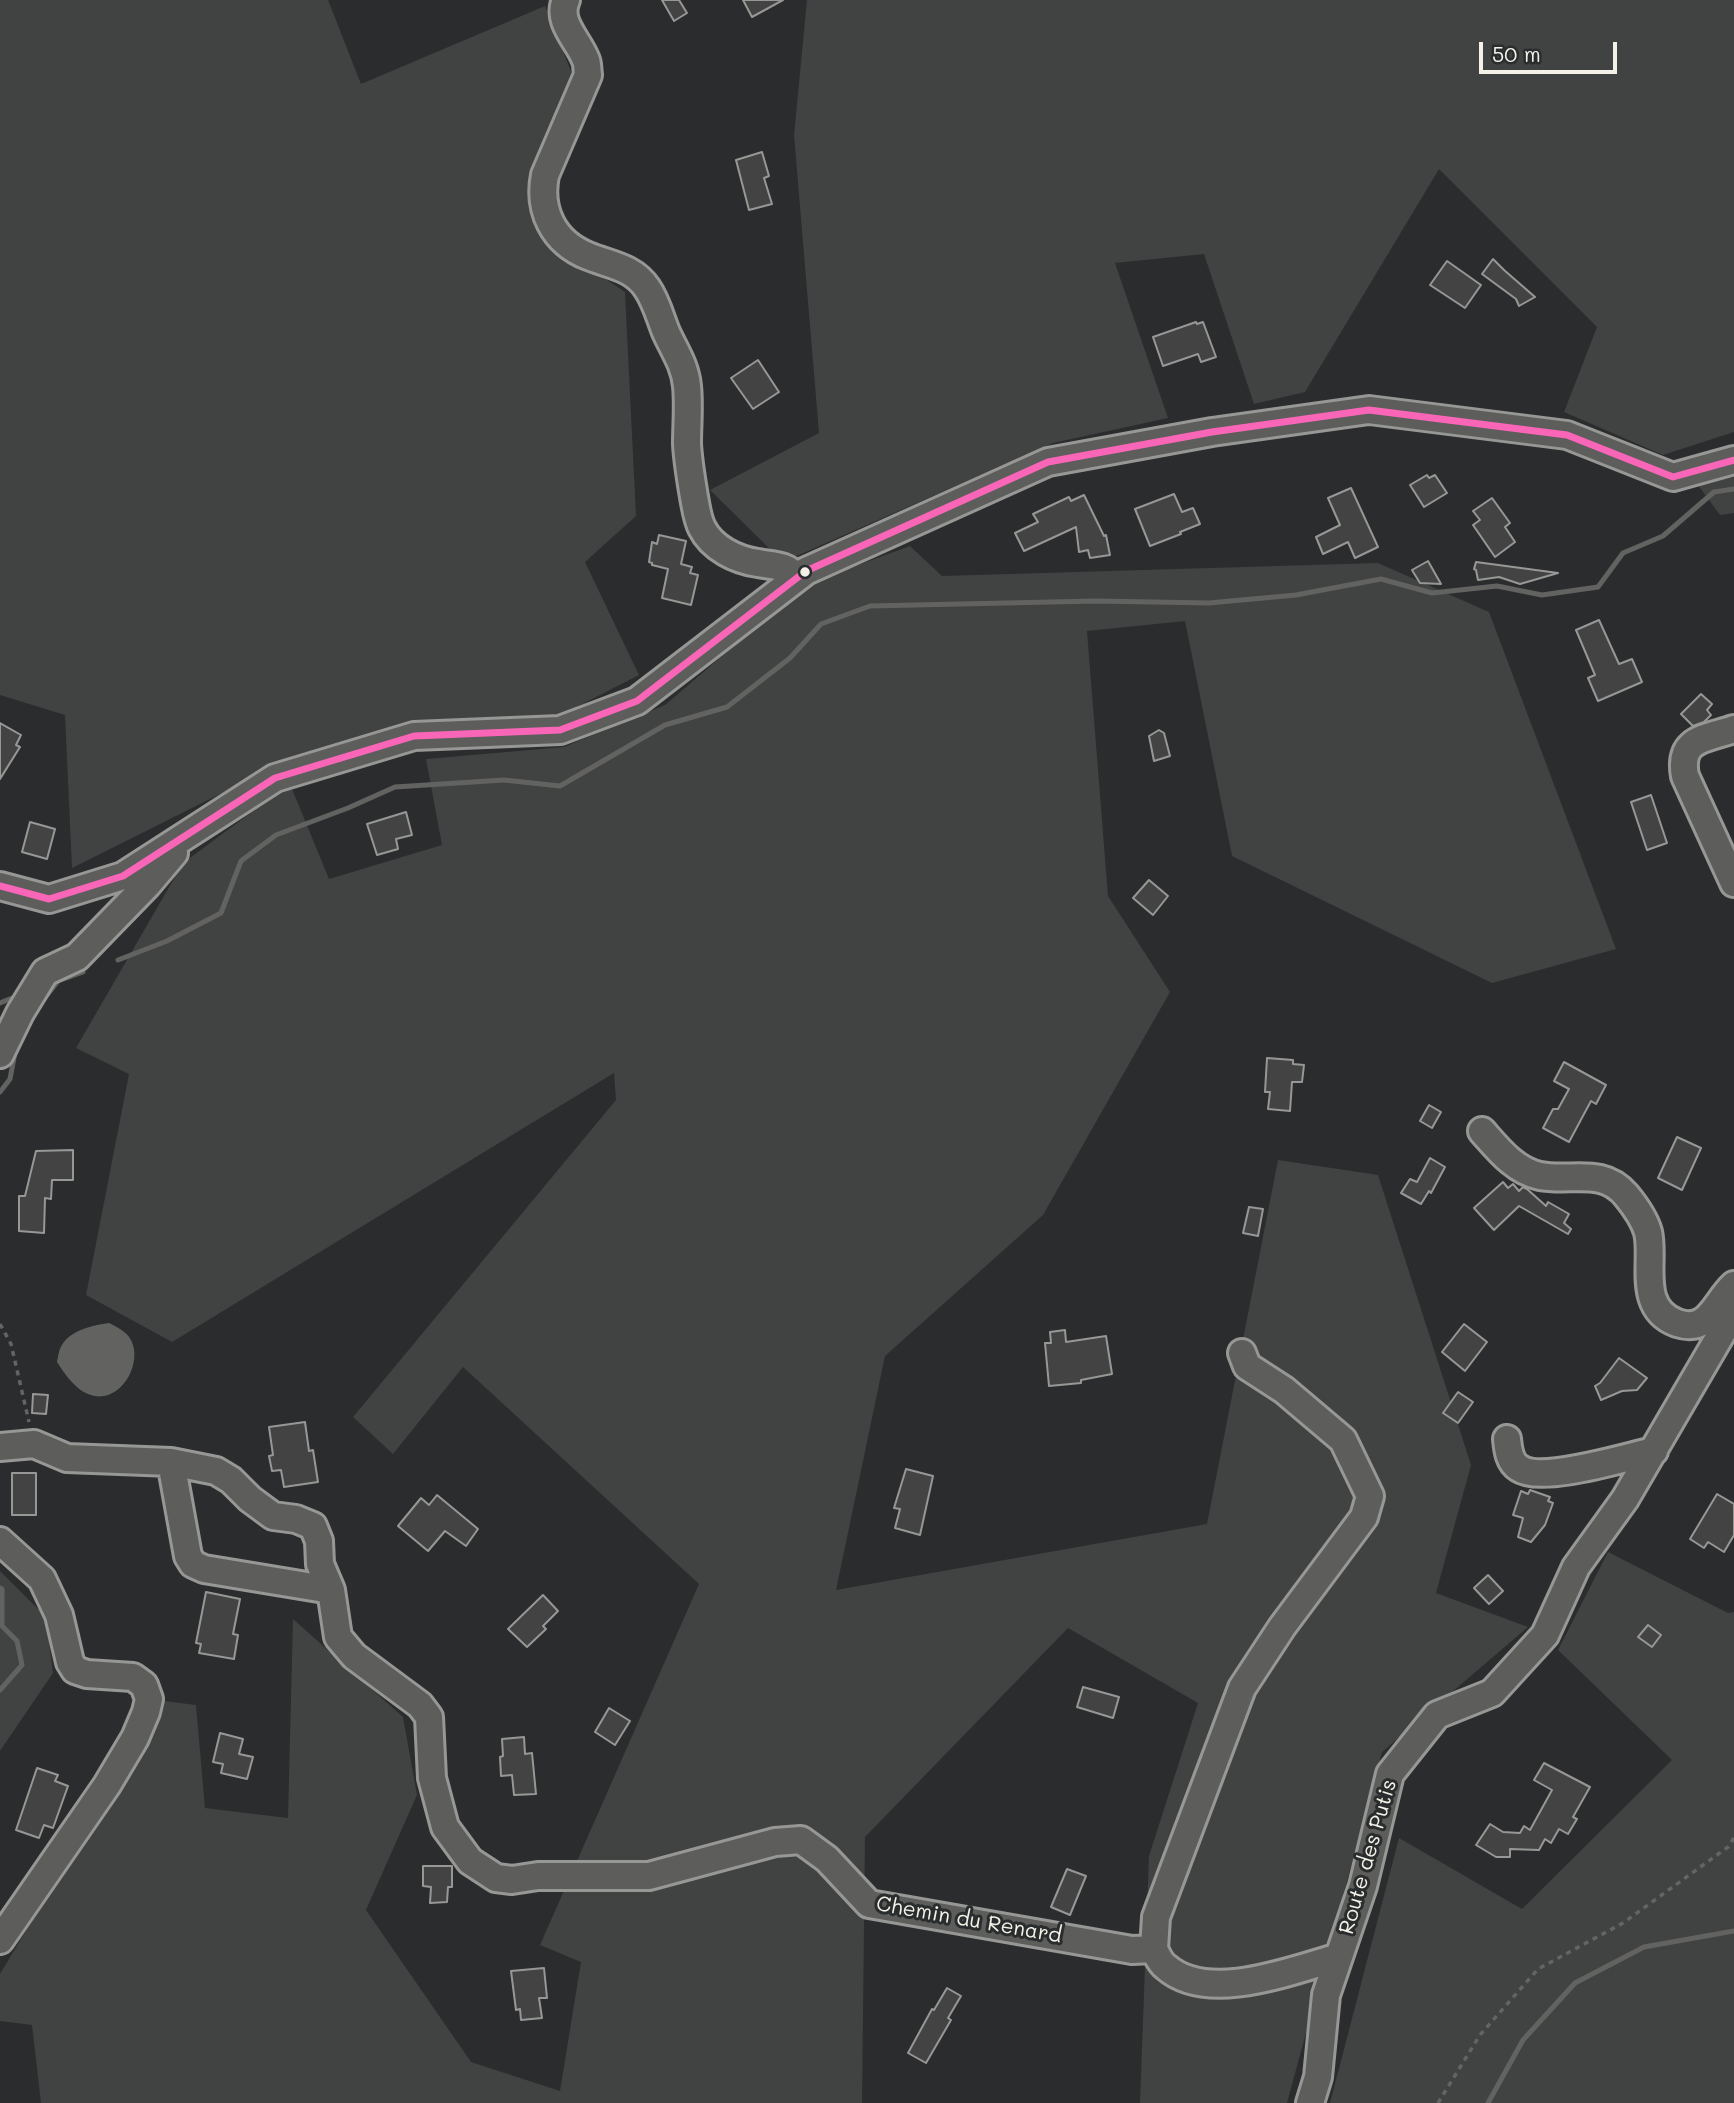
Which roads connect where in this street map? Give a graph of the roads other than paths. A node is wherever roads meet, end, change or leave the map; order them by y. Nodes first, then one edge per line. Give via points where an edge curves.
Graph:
1 (566, 0) edge
2 (1734, 460) edge
3 (796, 577) junction
4 (1734, 729) edge
5 (194, 831) junction
6 (1734, 883) edge
7 (0, 886) edge
8 (0, 1054) edge
9 (1482, 1131) dead end
10 (1734, 1285) edge
11 (1734, 1312) edge
12 (1242, 1353) dead end
13 (1507, 1438) dead end
14 (0, 1447) edge
15 (1654, 1451) junction
16 (171, 1462) junction
17 (0, 1541) edge
18 (331, 1590) junction
19 (0, 1940) edge
20 (1154, 1949) junction
21 (1339, 1957) junction
22 (1310, 2103) edge

1 - 3 street via 565,19 587,61 588,75 545,174 543,207 573,247 635,274 655,303 684,370 689,458 702,528 731,555 783,566
2 - 3 street via 1673,477 1567,435 1369,410 1048,462
3 - 5 street via 637,701 560,730 414,736 275,778
4 - 6 street via 1692,743 1682,762
5 - 7 street via 124,876 49,898
5 - 8 street via 77,957 45,972
9 - 10 street via 1516,1166 1539,1176 1605,1179 1618,1187 1639,1211 1649,1233 1649,1284 1655,1303 1677,1323 1696,1325 1709,1319
11 - 15 street, Route des Putis
12 - 20 street via 1247,1366 1343,1440 1370,1504 1242,1688 1156,1917
13 - 15 street via 1509,1457 1528,1473 1548,1474
14 - 16 street, Chemin du Renard via 34,1444 67,1458
15 - 21 street, Route des Putis via 1576,1567 1545,1635 1492,1693 1437,1716 1390,1774 1363,1886
16 - 18 street, Chemin du Renard via 216,1471 273,1516 313,1526
16 - 18 street via 193,1564
17 - 19 street via 42,1579 59,1615 75,1670 133,1677 144,1685 149,1699 135,1738 107,1785
18 - 20 street, Chemin du Renard via 338,1637 354,1656 420,1705 429,1717 432,1778 445,1827 470,1861 496,1878 649,1875 775,1842 800,1840 827,1859 869,1903 1132,1950
20 - 21 street via 1163,1965 1177,1976 1211,1983 1251,1982
21 - 22 street, Route des Putis via 1326,1995 1318,2077

